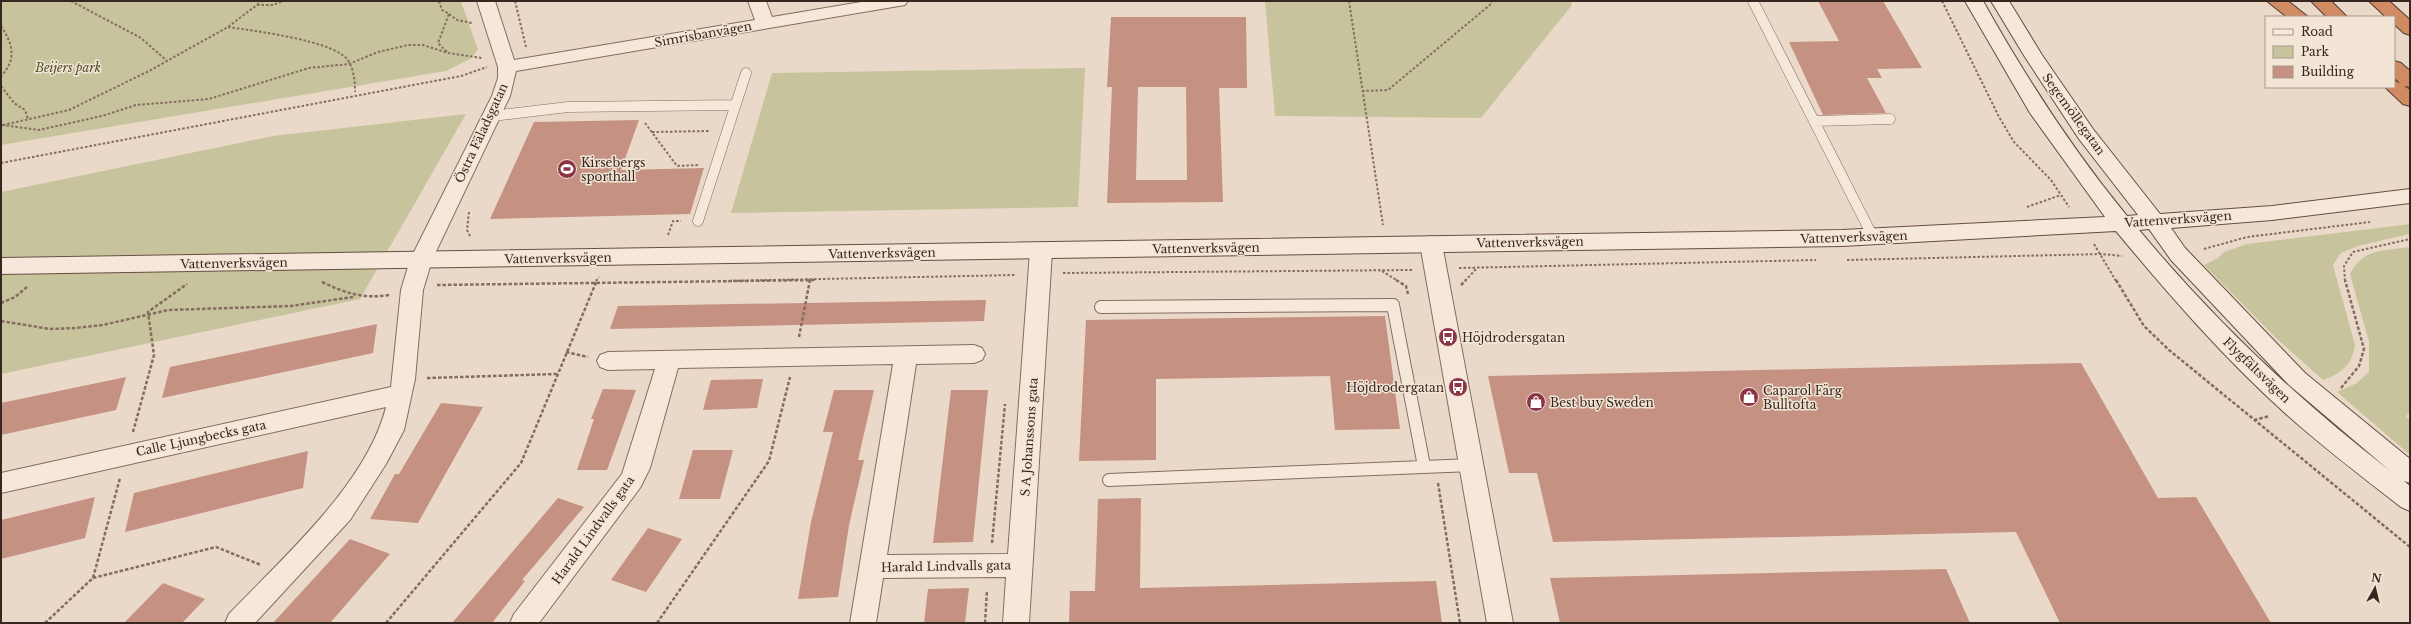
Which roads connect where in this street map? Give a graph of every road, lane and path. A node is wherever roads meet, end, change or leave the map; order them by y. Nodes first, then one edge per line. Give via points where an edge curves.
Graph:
1 (71, 1) edge
2 (262, 1) edge
3 (283, 1) edge
4 (439, 1) edge
5 (486, 1) edge
6 (515, 1) edge
7 (757, 1) edge
8 (899, 1) edge
9 (1350, 1) edge
10 (1490, 1) edge
11 (1753, 1) edge
12 (1942, 1) edge
13 (1974, 1) edge
14 (2000, 1) edge
15 (2276, 1) edge
16 (2320, 1) edge
17 (2378, 1) edge
18 (257, 5) junction
19 (449, 14) junction
20 (2298, 16) edge
21 (2337, 16) edge
22 (475, 23) dead end
23 (766, 24) junction
24 (1, 26) edge
25 (228, 28) junction
26 (2410, 29) edge
27 (448, 53) junction
28 (167, 61) junction
29 (499, 62) junction
30 (349, 64) junction
31 (530, 64) junction
32 (2395, 68) edge
33 (746, 72) dead end
34 (1, 76) edge
35 (2410, 81) edge
36 (1, 86) edge
37 (2395, 88) edge
38 (1362, 91) junction
39 (355, 92) dead end
40 (2410, 100) edge
41 (734, 105) junction
42 (492, 116) junction
43 (641, 118) dead end
44 (28, 119) junction
45 (1890, 119) dead end
46 (1814, 121) junction
47 (2, 125) edge
48 (726, 131) junction
49 (652, 132) junction
50 (1, 163) edge
51 (715, 165) junction
52 (2410, 196) edge
53 (470, 206) dead end
54 (698, 221) dead end
55 (2155, 222) junction
56 (2373, 222) dead end
57 (2120, 223) junction
58 (2080, 224) junction
59 (672, 225) dead end
60 (668, 237) dead end
61 (1873, 237) junction
62 (2410, 239) edge
63 (476, 242) dead end
64 (1431, 244) junction
65 (1387, 245) junction
66 (1041, 250) junction
67 (2102, 254) junction
68 (2178, 254) junction
69 (2147, 256) junction
70 (421, 260) junction
71 (1817, 260) dead end
72 (1841, 260) dead end
73 (1, 266) edge
74 (1435, 269) junction
75 (1040, 273) junction
76 (1016, 275) junction
77 (810, 280) junction
78 (1016, 282) dead end
79 (508, 283) dead end
80 (594, 283) junction
81 (27, 286) dead end
82 (354, 297) dead end
83 (1, 303) edge
84 (1100, 307) dead end
85 (1, 321) edge
86 (974, 354) dead end
87 (906, 355) junction
88 (796, 356) junction
89 (608, 361) dead end
90 (669, 361) junction
91 (557, 374) junction
92 (403, 386) junction
93 (2339, 390) dead end
94 (1005, 400) dead end
95 (1424, 466) junction
96 (1472, 466) junction
97 (2410, 473) edge
98 (1109, 480) dead end
99 (1, 483) edge
100 (2410, 500) edge
101 (2410, 547) edge
102 (1020, 565) junction
103 (871, 567) junction
104 (989, 567) junction
105 (284, 574) junction
106 (93, 578) dead end
107 (238, 623) edge
108 (386, 623) edge
109 (523, 623) edge
110 (656, 623) edge
111 (863, 623) edge
112 (985, 623) edge
113 (1016, 623) edge
114 (1500, 623) edge

1 - 28 path via 141,38
2 - 18 path
3 - 18 path via 273,5
4 - 19 path via 442,10
5 - 29 street, Östra Fäladsgatan
6 - 31 path
7 - 23 street
8 - 23 street, Simrisbanvägen
9 - 38 path
10 - 38 path via 1491,4 1388,90
11 - 46 lane
12 - 58 path via 2014,142 2051,180
13 - 57 street, Segemöllegatan via 2024,88
14 - 55 street, Segemöllegatan via 2086,134
15 - 20 highway
16 - 21 highway
17 - 26 highway
18 - 25 path
19 - 22 path via 457,20
19 - 27 path via 438,37 438,43
23 - 31 street, Simrisbanvägen
24 - 34 path via 14,51 8,70
25 - 28 path
25 - 30 path via 318,45 337,51
27 - 29 path
27 - 30 path via 423,45 408,45 378,52
28 - 44 path via 69,110
29 - 31 street, Simrisbanvägen
29 - 42 street, Östra Fäladsgatan via 504,85
29 - 50 path via 461,76
30 - 39 path via 354,76
30 - 47 path via 309,68 209,99 136,105 102,116 39,130
32 - 35 highway
33 - 41 lane
36 - 44 path via 14,103 25,110
37 - 40 highway
38 - 65 path
41 - 42 lane via 568,107
41 - 48 lane
42 - 70 street, Östra Fäladsgatan via 433,231
43 - 49 path
44 - 47 path
45 - 46 lane
46 - 61 lane
48 - 49 path
48 - 51 lane
49 - 51 path via 677,166
51 - 54 lane
52 - 55 street, Vattenverksvägen via 2272,213
53 - 63 path via 467,230
55 - 57 street, Vattenverksvägen
55 - 68 street, Flygfältsvägen
56 - 68 path via 2247,237 2196,252
57 - 58 street, Vattenverksvägen
57 - 69 street, Flygfältsvägen
58 - 61 street, Vattenverksvägen
58 - 67 path
59 - 60 path
61 - 64 street, Vattenverksvägen
62 - 93 path via 2353,252 2343,267 2364,356 2357,370
64 - 65 street, Vattenverksvägen
64 - 74 street
65 - 66 street, Vattenverksvägen
66 - 70 street, Vattenverksvägen
66 - 75 street, S A Johanssons gata
67 - 69 path
67 - 72 path
67 - 101 path via 2144,326
68 - 97 street, Flygfältsvägen via 2297,379
69 - 100 street, Flygfältsvägen via 2278,392
70 - 73 street, Vattenverksvägen
70 - 92 street via 412,290
71 - 74 path
74 - 75 path
74 - 96 street
75 - 76 path
75 - 102 street, S A Johanssons gata
76 - 77 path
76 - 78 path
77 - 80 path
77 - 88 path
79 - 80 path
80 - 91 path
81 - 83 path via 15,297
82 - 85 path via 277,306 168,310 103,325 75,328 50,329
84 - 95 lane via 1393,305
86 - 87 street
87 - 88 street
87 - 103 street, Harald Lindvalls gata
88 - 90 street
88 - 110 path via 770,460
89 - 90 street
90 - 109 street, Harald Lindvalls gata via 632,481
91 - 92 path
91 - 108 path via 521,463
92 - 99 street, Calle Ljungbecks gata
92 - 105 street via 392,430 352,497 330,525
94 - 104 path
95 - 96 lane
95 - 98 lane
96 - 114 street
102 - 104 street, Harald Lindvalls gata
102 - 113 street, S A Johanssons gata
103 - 104 street, Harald Lindvalls gata
103 - 111 street, Harald Lindvalls gata
104 - 112 path
105 - 106 path via 216,547
105 - 107 street

